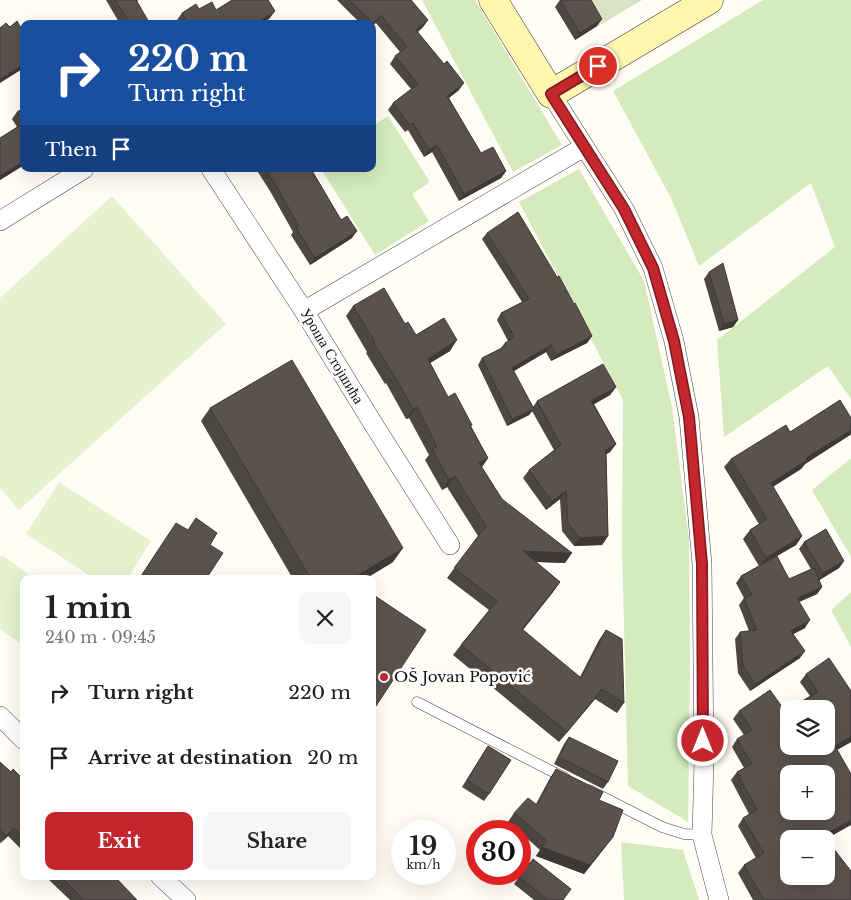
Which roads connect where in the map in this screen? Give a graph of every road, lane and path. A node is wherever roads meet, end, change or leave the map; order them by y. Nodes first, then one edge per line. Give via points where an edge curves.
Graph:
1 (493, 0) edge
2 (709, 0) edge
3 (551, 94) junction
4 (584, 147) junction
5 (79, 172) edge
6 (213, 172) edge
7 (0, 221) edge
8 (304, 311) junction
9 (450, 545) dead end
10 (417, 702) dead end
11 (0, 716) edge
12 (20, 736) edge
13 (702, 836) junction
14 (164, 880) edge
15 (186, 900) edge
16 (719, 900) edge

1 - 3 street
2 - 3 street
3 - 4 street
4 - 8 street
4 - 13 street via 624,209 653,268 674,341 689,417 702,564
5 - 7 street
6 - 8 street, Уроша Стојшића
8 - 9 street, Уроша Стојшића
10 - 13 lane via 662,827
11 - 12 street
13 - 16 street
14 - 15 street

